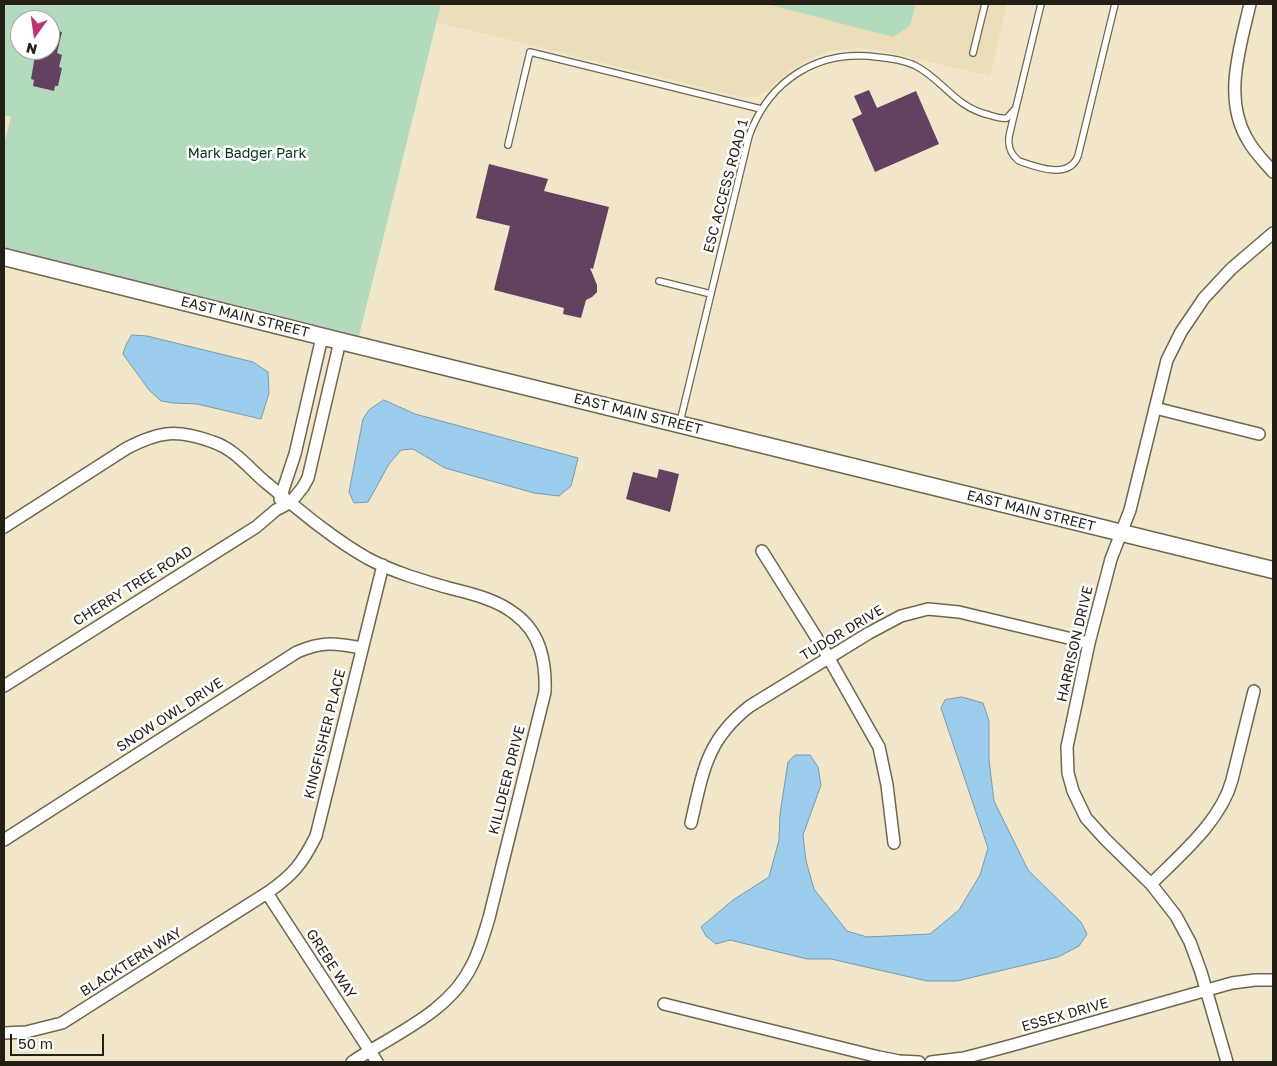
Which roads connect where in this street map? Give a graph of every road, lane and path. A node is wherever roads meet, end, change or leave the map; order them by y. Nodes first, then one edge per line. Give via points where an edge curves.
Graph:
1 (985, 4) edge
2 (1041, 4) edge
3 (1116, 4) edge
4 (1250, 4) edge
5 (973, 53) dead end
6 (761, 109) junction
7 (1015, 109) junction
8 (1002, 118) junction
9 (1010, 132) junction
10 (508, 145) dead end
11 (1273, 172) edge
12 (1273, 233) edge
13 (4, 257) edge
14 (659, 281) dead end
15 (710, 294) junction
16 (322, 337) junction
17 (340, 341) junction
18 (1155, 408) junction
19 (680, 424) junction
20 (1259, 434) dead end
21 (287, 498) junction
22 (4, 527) edge
23 (1120, 533) junction
24 (762, 551) dead end
25 (383, 565) junction
26 (1273, 570) edge
27 (1090, 643) junction
28 (362, 648) junction
29 (828, 658) junction
30 (4, 686) edge
31 (1254, 691) dead end
32 (691, 824) dead end
33 (4, 840) edge
34 (894, 843) dead end
35 (1151, 884) junction
36 (267, 893) junction
37 (1273, 980) edge
38 (1206, 990) junction
39 (664, 1004) dead end
40 (4, 1033) edge
41 (370, 1050) junction
42 (352, 1062) edge
43 (377, 1062) edge
44 (919, 1062) edge
45 (931, 1062) edge
46 (1227, 1062) edge

1 - 5 lane
2 - 7 lane
3 - 9 lane via 1076,161 1070,167 1055,170 1019,161 1008,146
4 - 11 street via 1236,66 1235,107 1248,142
6 - 8 lane, ESC ACCESS ROAD 1 via 781,85 804,69 818,62 860,55 914,65 960,103 980,113
6 - 10 lane via 530,52
6 - 15 lane, ESC ACCESS ROAD 1 via 747,142
7 - 8 lane via 1007,118
7 - 9 lane
8 - 9 lane
12 - 18 street, HARRISON DRIVE via 1231,269 1204,298 1180,332 1167,360
13 - 16 main road, EAST MAIN STREET
14 - 15 lane
15 - 19 lane, ESC ACCESS ROAD 1
16 - 17 main road, EAST MAIN STREET
16 - 21 street
17 - 19 main road, EAST MAIN STREET
17 - 21 street, CHERRY TREE ROAD via 308,478 303,487
18 - 20 street
18 - 23 street, HARRISON DRIVE via 1130,510
19 - 23 main road, EAST MAIN STREET
21 - 22 street, KILLDEER DRIVE via 232,452 215,442 179,433 163,434 148,437 127,448
21 - 25 street, KILLDEER DRIVE via 331,534
21 - 30 street, CHERRY TREE ROAD via 256,527
23 - 26 main road, EAST MAIN STREET
23 - 27 street, HARRISON DRIVE
24 - 29 street
25 - 28 street, KINGFISHER PLACE
25 - 41 street, KILLDEER DRIVE via 414,579 500,603 511,611 529,628 538,643 544,659 545,692 489,918 472,966 460,986 443,1003 409,1028
27 - 29 street, TUDOR DRIVE via 959,612 928,609 901,616
27 - 35 street, HARRISON DRIVE via 1067,747 1068,773 1086,818
28 - 33 street, SNOW OWL DRIVE via 338,643 298,652
28 - 36 street, KINGFISHER PLACE via 316,836 305,858 289,878
29 - 32 street, TUDOR DRIVE via 750,706 726,726 705,765
29 - 34 street via 879,747
31 - 35 street via 1229,794 1210,823
35 - 38 street, HARRISON DRIVE via 1176,916 1190,942
36 - 40 street, BLACKTERN WAY via 62,1023 26,1032
36 - 41 street, GREBE WAY
37 - 38 street, ESSEX DRIVE via 1232,983
38 - 45 street, ESSEX DRIVE via 964,1058
38 - 46 street, HARRISON DRIVE
39 - 44 street via 879,1057
41 - 42 street, KILLDEER DRIVE
41 - 43 street, GREBE WAY

